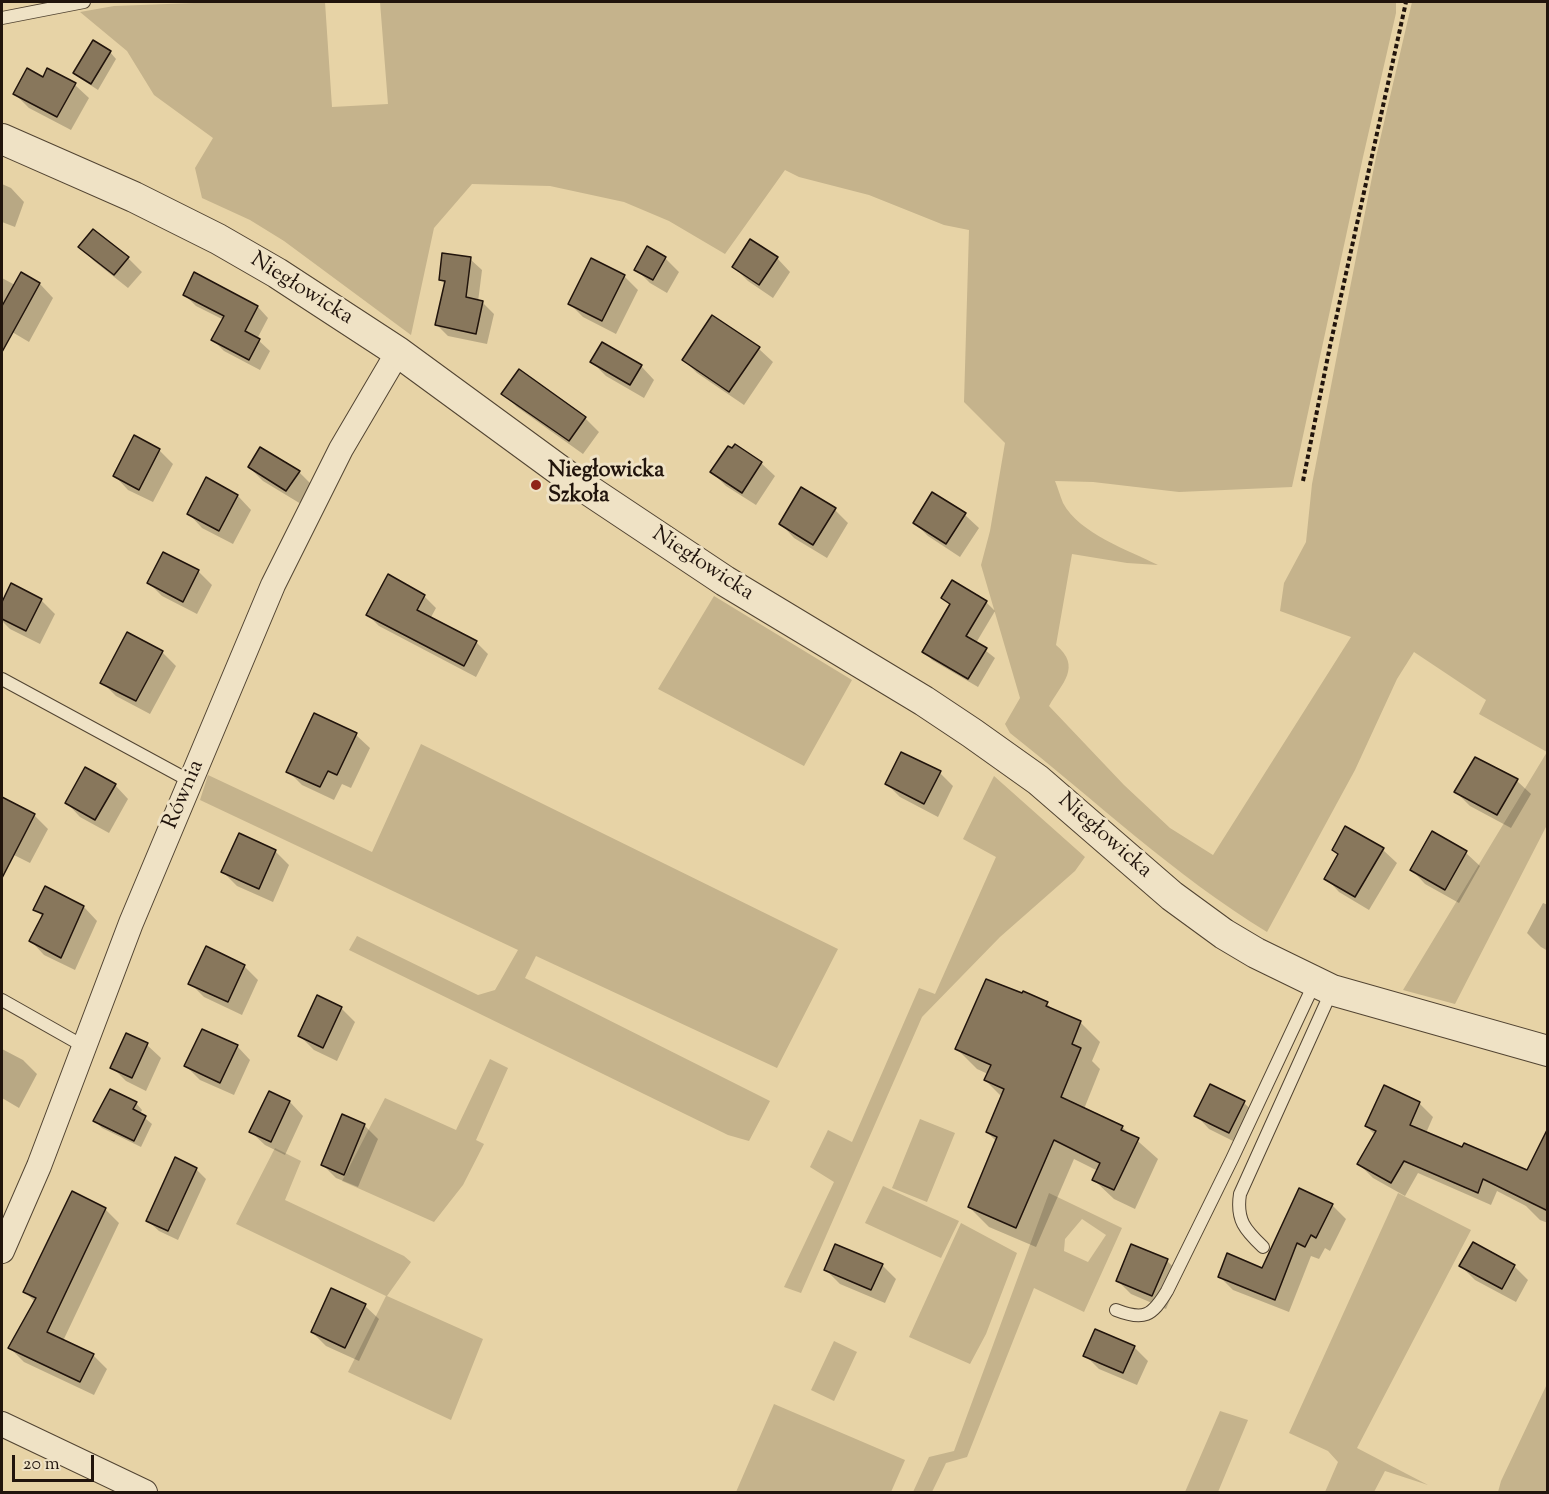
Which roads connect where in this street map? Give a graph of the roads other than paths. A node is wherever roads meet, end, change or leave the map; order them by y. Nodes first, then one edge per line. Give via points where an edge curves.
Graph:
1 (84, 2) edge
2 (2, 18) edge
3 (2, 139) edge
4 (398, 352) junction
5 (2, 679) edge
6 (190, 782) junction
7 (1323, 986) junction
8 (2, 1000) edge
9 (85, 1047) junction
10 (1548, 1051) edge
11 (1263, 1247) dead end
12 (2, 1251) edge
13 (1116, 1310) dead end
14 (2, 1424) edge
15 (145, 1492) edge

1 - 2 lane
3 - 4 street, Niegłowicka via 218,239
4 - 6 street, Równia via 341,449 273,585
4 - 7 street, Niegłowicka via 566,475 725,581 972,733 1038,780 1172,896 1224,934
5 - 6 lane
6 - 9 street, Równia via 131,922
7 - 10 street, Niegłowicka
7 - 11 lane via 1239,1194 1241,1222
7 - 13 lane via 1157,1307 1134,1317
8 - 9 lane
9 - 12 street, Równia
14 - 15 street

